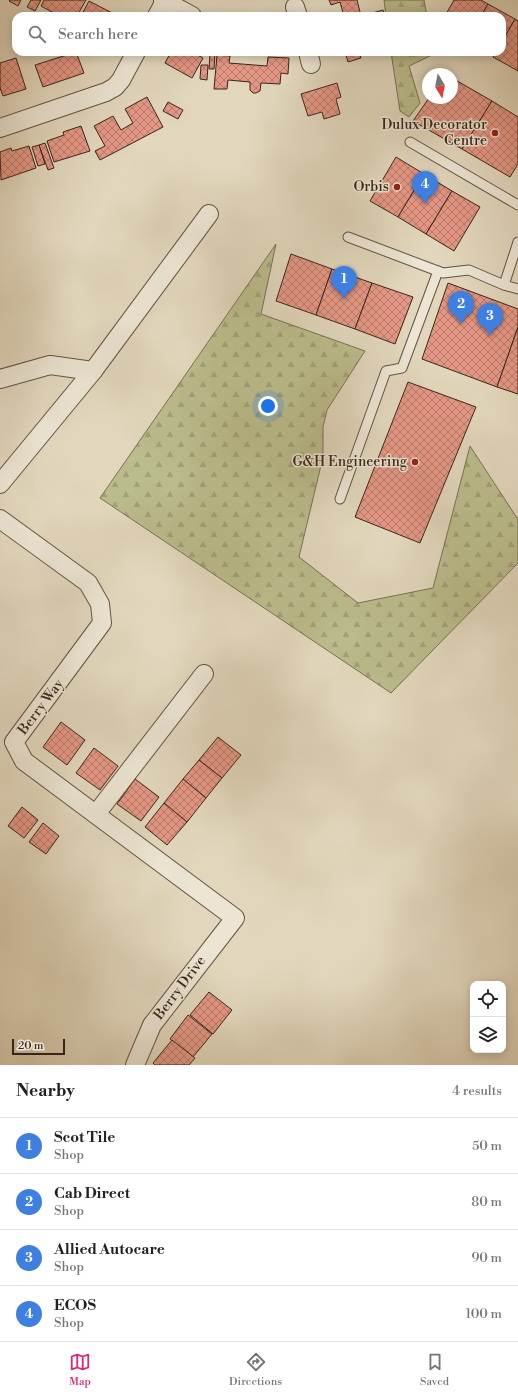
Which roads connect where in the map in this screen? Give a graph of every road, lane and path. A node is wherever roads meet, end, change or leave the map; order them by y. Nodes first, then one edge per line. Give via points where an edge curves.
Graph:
1 (161, 6) edge
2 (180, 12) edge
3 (134, 56) edge
4 (0, 128) edge
5 (410, 142) dead end
6 (518, 205) edge
7 (209, 214) dead end
8 (348, 237) dead end
9 (518, 242) edge
10 (438, 271) junction
11 (504, 285) junction
12 (518, 289) edge
13 (93, 371) junction
14 (0, 379) edge
15 (0, 484) edge
16 (340, 499) dead end
17 (0, 519) edge
18 (204, 674) dead end
19 (96, 814) junction
20 (235, 918) joint
21 (135, 1065) edge

1 - 2 street
3 - 4 street via 121,80 106,92
5 - 6 lane
7 - 13 street
8 - 10 lane
9 - 11 lane
10 - 11 lane via 443,273 469,270
10 - 16 lane via 402,368 386,371
11 - 12 lane
13 - 14 street via 50,365
13 - 15 street
17 - 19 street, Berry Way via 88,583 100,604 102,624 14,742 24,761
18 - 19 street
19 - 20 street, Berry Way
20 - 21 street, Berry Drive via 152,1025

